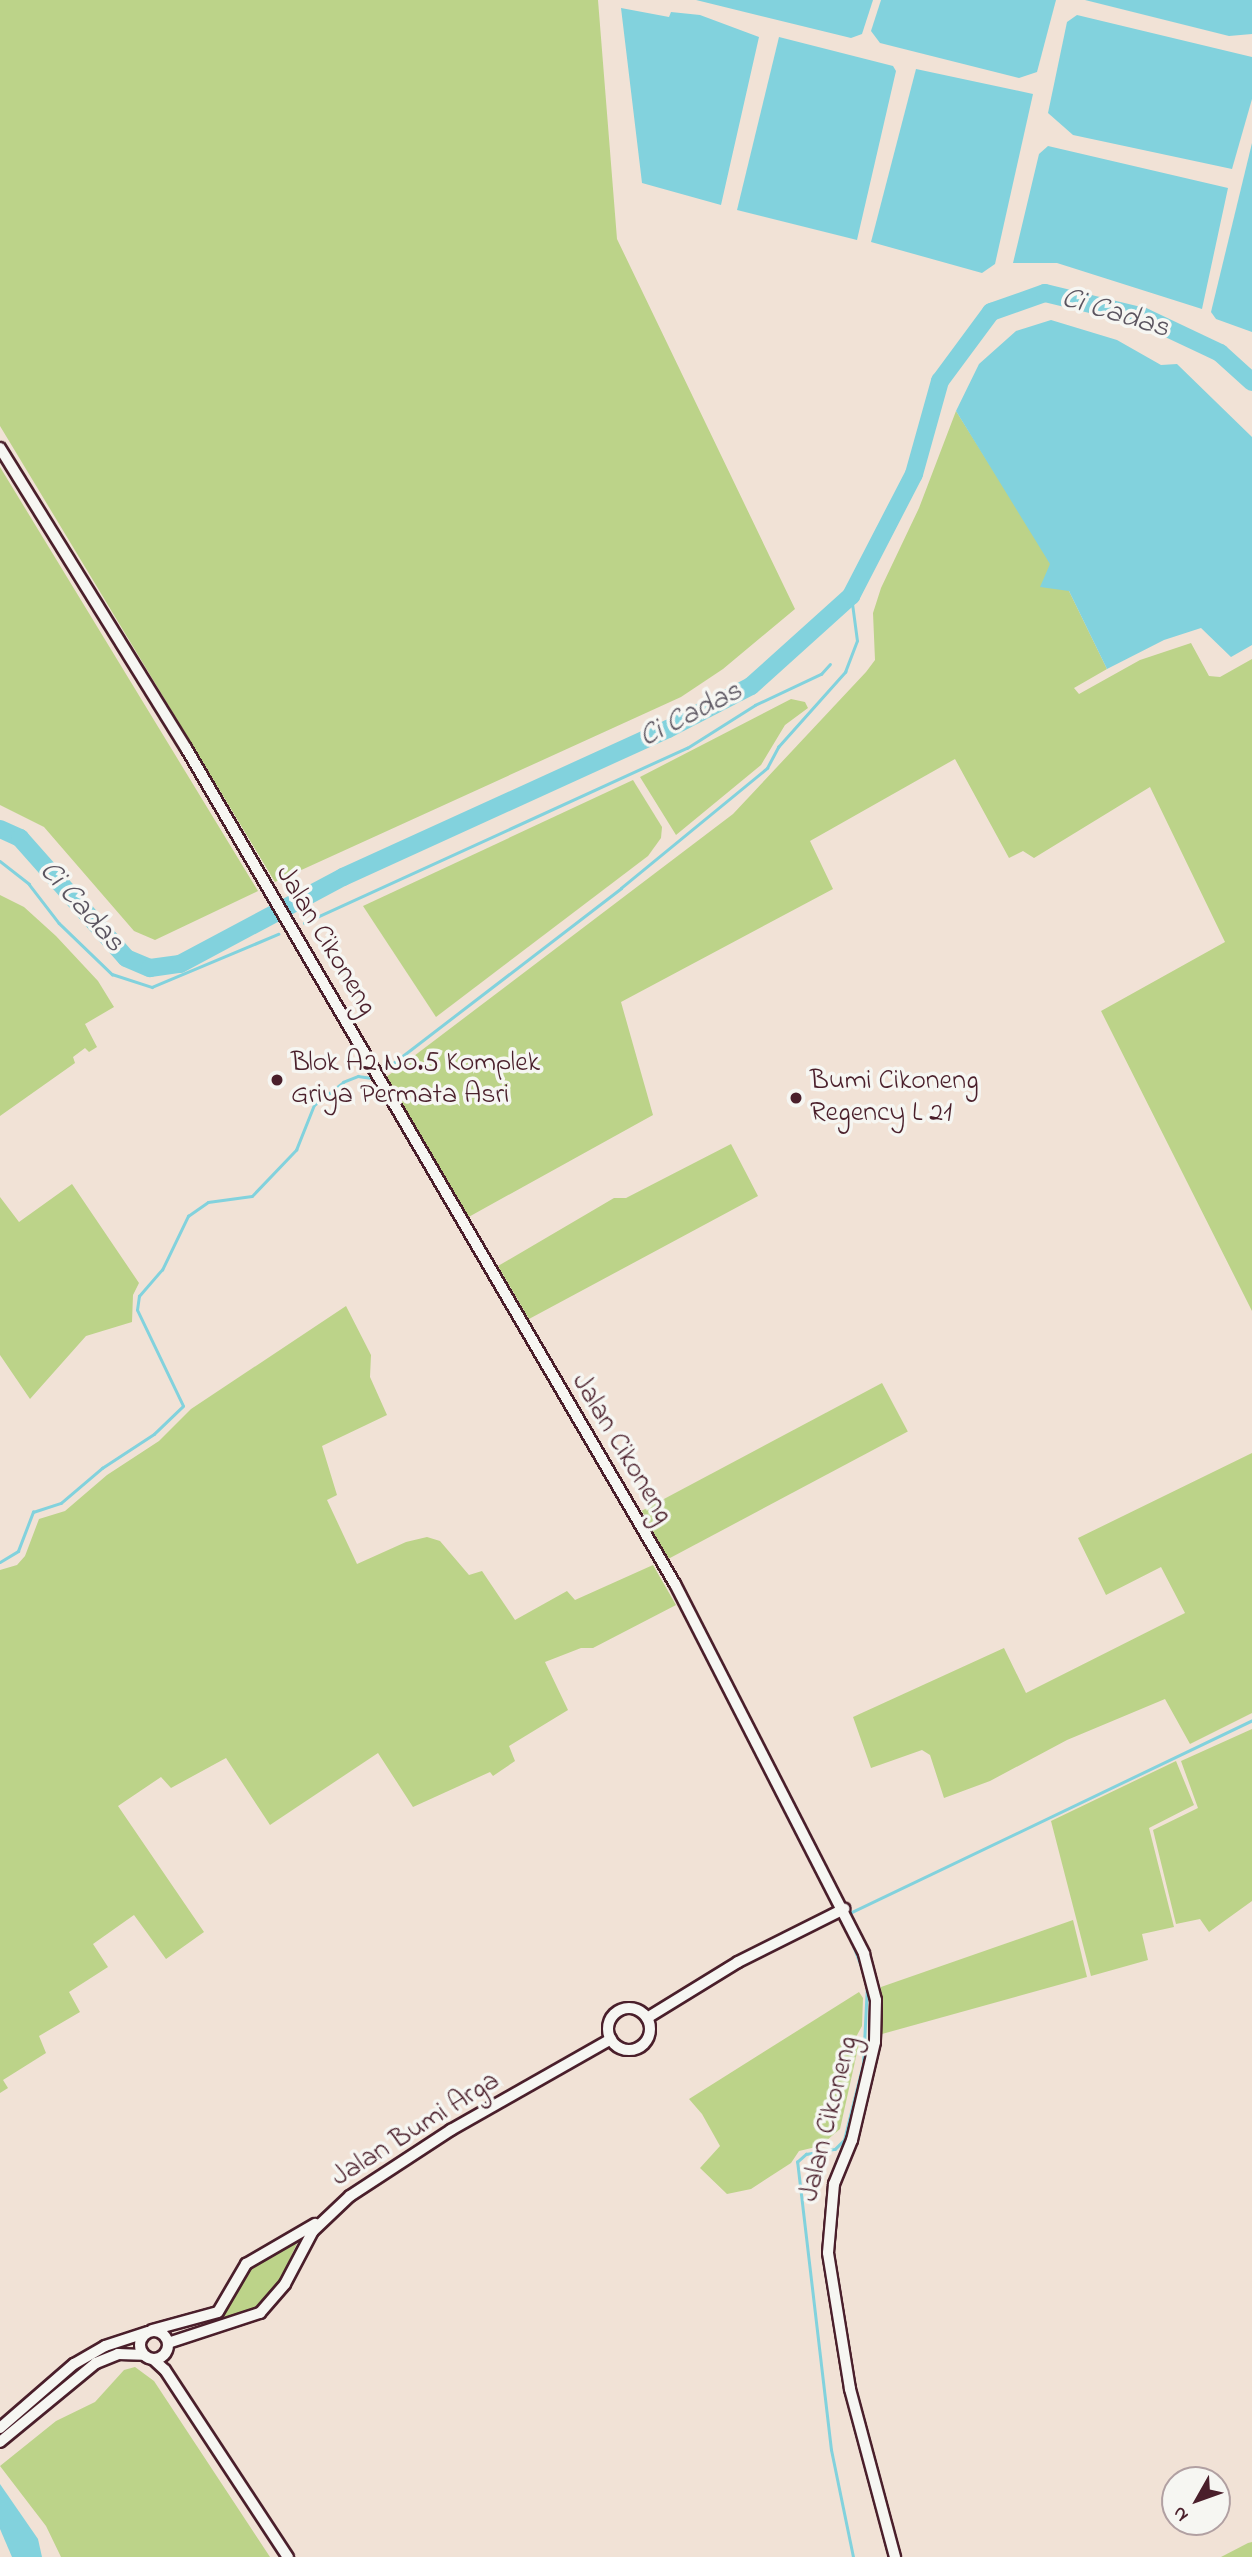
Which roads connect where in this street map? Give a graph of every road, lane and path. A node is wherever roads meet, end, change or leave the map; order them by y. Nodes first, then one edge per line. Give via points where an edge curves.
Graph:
1 (0, 447) edge
2 (844, 1909) junction
3 (647, 2018) junction
4 (611, 2039) junction
5 (323, 2218) junction
6 (150, 2331) junction
7 (167, 2348) junction
8 (148, 2357) junction
9 (165, 2370) junction
10 (0, 2428) edge
11 (0, 2442) edge
12 (288, 2557) edge
13 (895, 2557) edge

1 - 2 street, Jalan Cikoneng via 272,896 675,1584
2 - 3 street via 738,1962
2 - 13 street, Jalan Cikoneng via 870,1972 877,2013 861,2110 834,2185 828,2253 850,2389
3 - 4 street via 633,2008 620,2010 610,2020
3 - 4 street via 650,2034 637,2049 624,2050
4 - 5 street, Jalan Bumi Arga via 418,2150
5 - 6 street via 246,2264 218,2312
5 - 7 street, Jalan Bumi Arga via 275,2299 260,2313 177,2337
6 - 7 street via 161,2332
6 - 8 street via 139,2342
6 - 10 street via 105,2346 74,2364
7 - 8 street, Jalan Bumi Arga
7 - 9 street
8 - 9 street
8 - 11 street via 118,2354 96,2363
9 - 12 street

